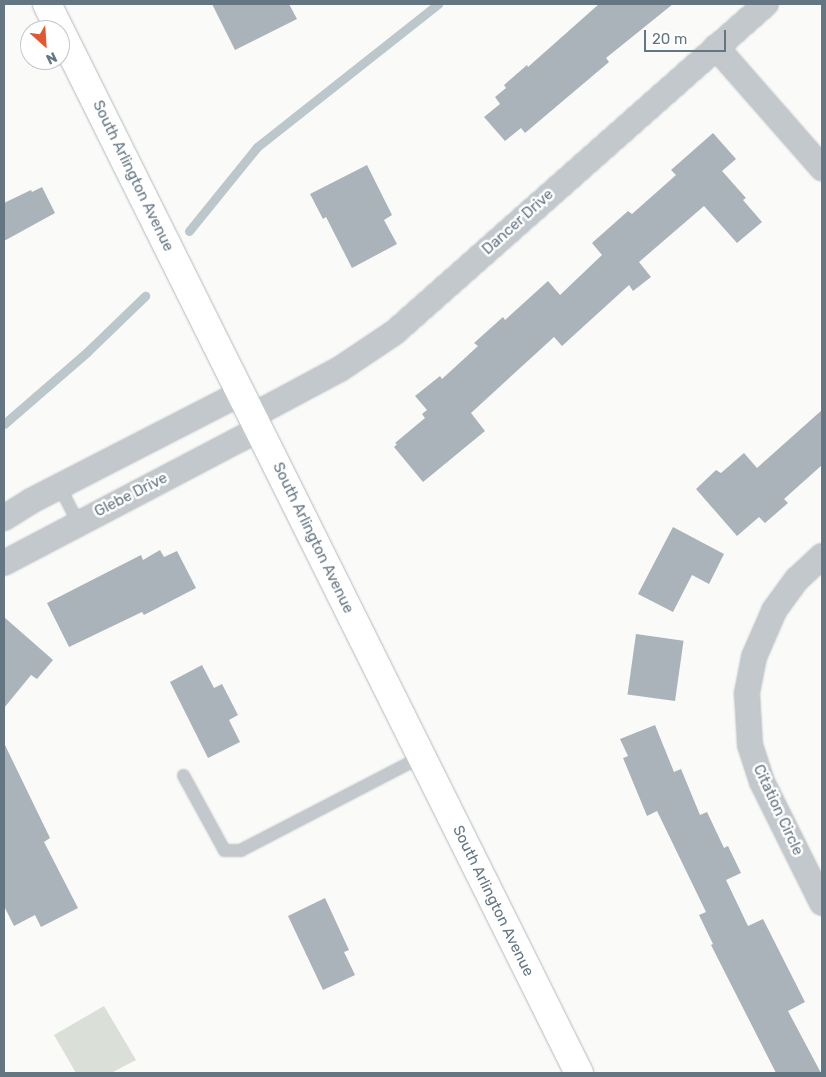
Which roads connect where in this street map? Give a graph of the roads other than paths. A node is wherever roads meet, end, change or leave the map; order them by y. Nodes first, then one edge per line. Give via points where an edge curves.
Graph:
1 (47, 4) edge
2 (766, 4) edge
3 (716, 47) junction
4 (822, 168) edge
5 (251, 413) junction
6 (59, 486) junction
7 (4, 518) edge
8 (78, 523) junction
9 (822, 556) edge
10 (4, 563) edge
11 (421, 756) junction
12 (183, 774) dead end
13 (822, 903) edge
14 (579, 1073) edge

1 - 5 main road, South Arlington Avenue
2 - 3 street, Dancer Drive
3 - 4 street
3 - 5 street, Dancer Drive via 395,332 340,369
5 - 6 street
5 - 8 street, Glebe Drive
5 - 11 main road, South Arlington Avenue
6 - 7 street
6 - 8 lane
8 - 10 street, Glebe Drive
9 - 13 street, Citation Circle via 796,579 774,611 754,657 747,694 750,744 762,782
11 - 12 lane via 240,850 224,850
11 - 14 main road, South Arlington Avenue

